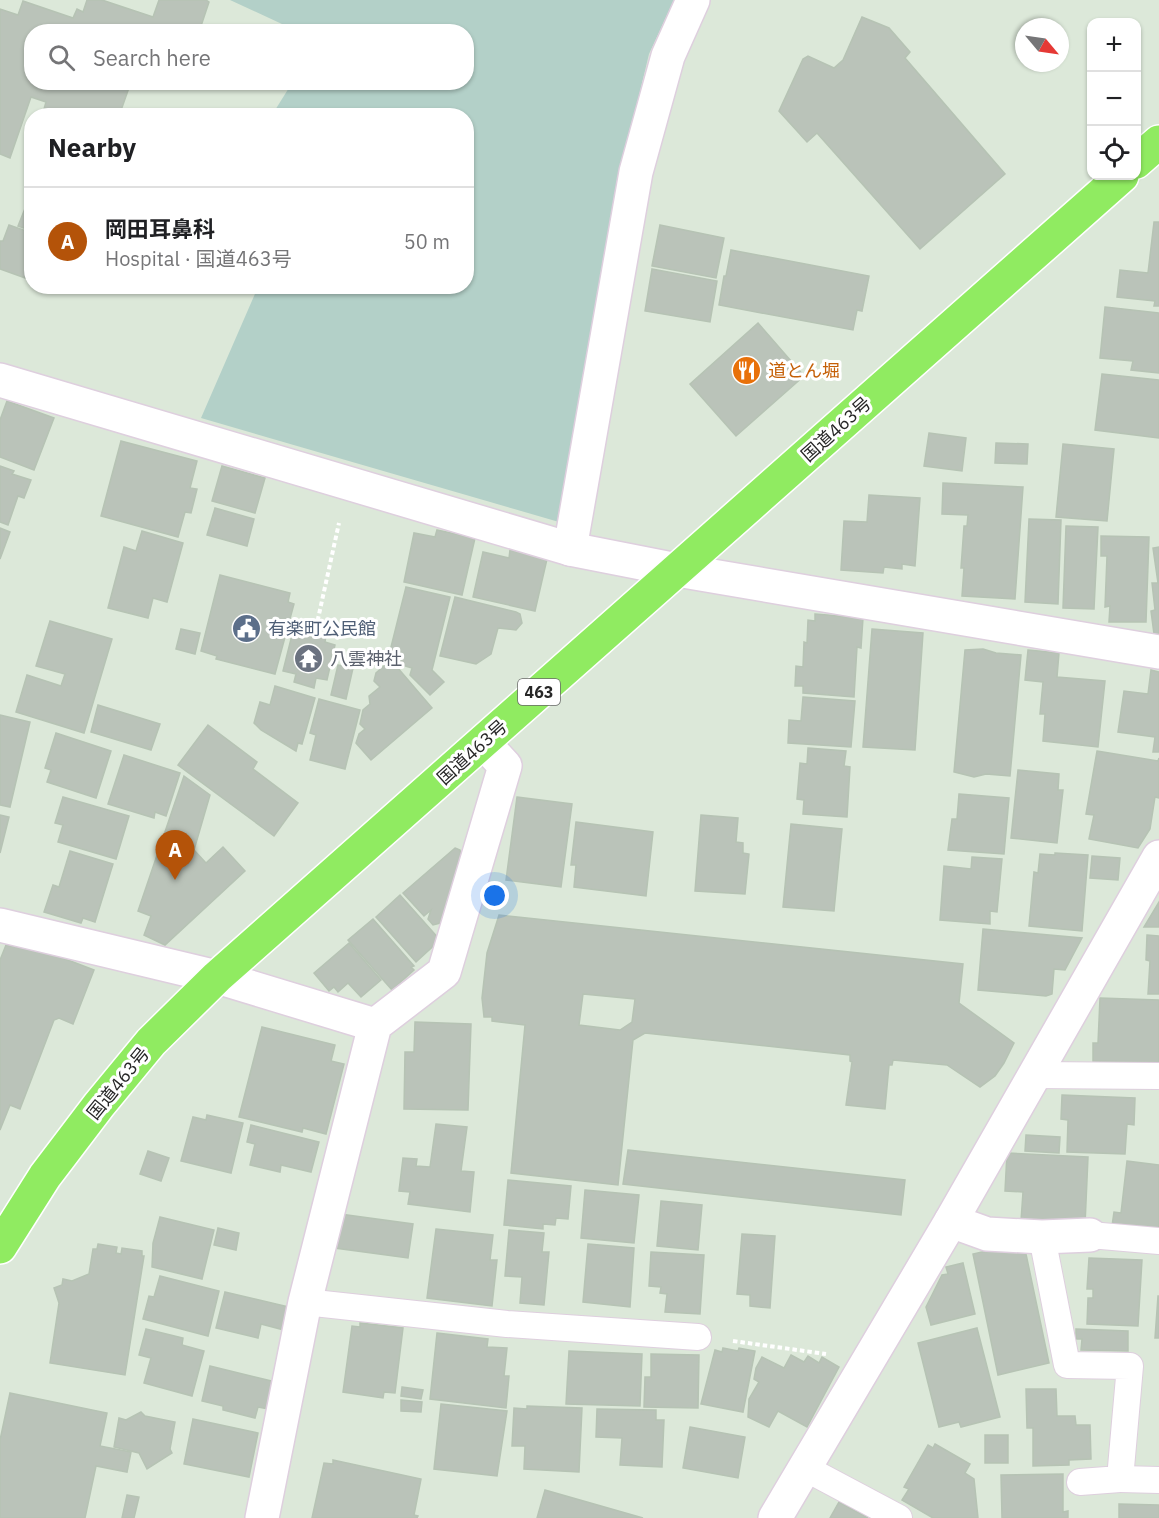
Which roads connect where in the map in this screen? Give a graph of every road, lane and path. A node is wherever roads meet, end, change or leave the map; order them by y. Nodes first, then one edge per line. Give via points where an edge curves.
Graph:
1 (693, 0) edge
2 (1159, 142) edge
3 (1141, 158) edge
4 (1117, 180) edge
5 (0, 380) edge
6 (348, 483) junction
7 (570, 549) junction
8 (677, 570) junction
9 (316, 628) dead end
10 (1159, 652) edge
11 (483, 742) junction
12 (1159, 857) edge
13 (0, 925) edge
14 (217, 977) junction
15 (375, 1025) junction
16 (1035, 1075) junction
17 (1159, 1076) edge
18 (951, 1221) junction
19 (3, 1236) edge
20 (1090, 1236) joint
21 (1042, 1237) junction
22 (1159, 1241) edge
23 (305, 1302) junction
24 (698, 1337) joint
25 (869, 1360) junction
26 (805, 1468) junction
27 (1120, 1479) junction
28 (1159, 1480) edge
29 (1080, 1482) dead end
30 (262, 1518) edge
31 (775, 1518) edge
32 (899, 1518) edge

1 - 7 street via 668,56 636,172
2 - 3 highway
4 - 8 highway, 国道463号 / 463
5 - 6 street
6 - 7 street
6 - 9 path
7 - 8 street
8 - 10 street
8 - 11 highway, 国道463号 / 463
11 - 14 highway, 国道463号 / 463
11 - 15 street via 504,766 444,972
12 - 16 street
13 - 14 street
14 - 15 street
14 - 19 highway, 国道463号 / 463 via 151,1042 99,1105
15 - 23 street
16 - 17 lane
16 - 18 street
18 - 21 street via 987,1234
18 - 25 street
20 - 21 street
20 - 22 lane
21 - 27 lane via 1067,1365 1130,1366
23 - 24 lane via 507,1324
23 - 30 street
24 - 25 path
25 - 26 street
26 - 31 street
26 - 32 lane
27 - 28 lane
27 - 29 lane

